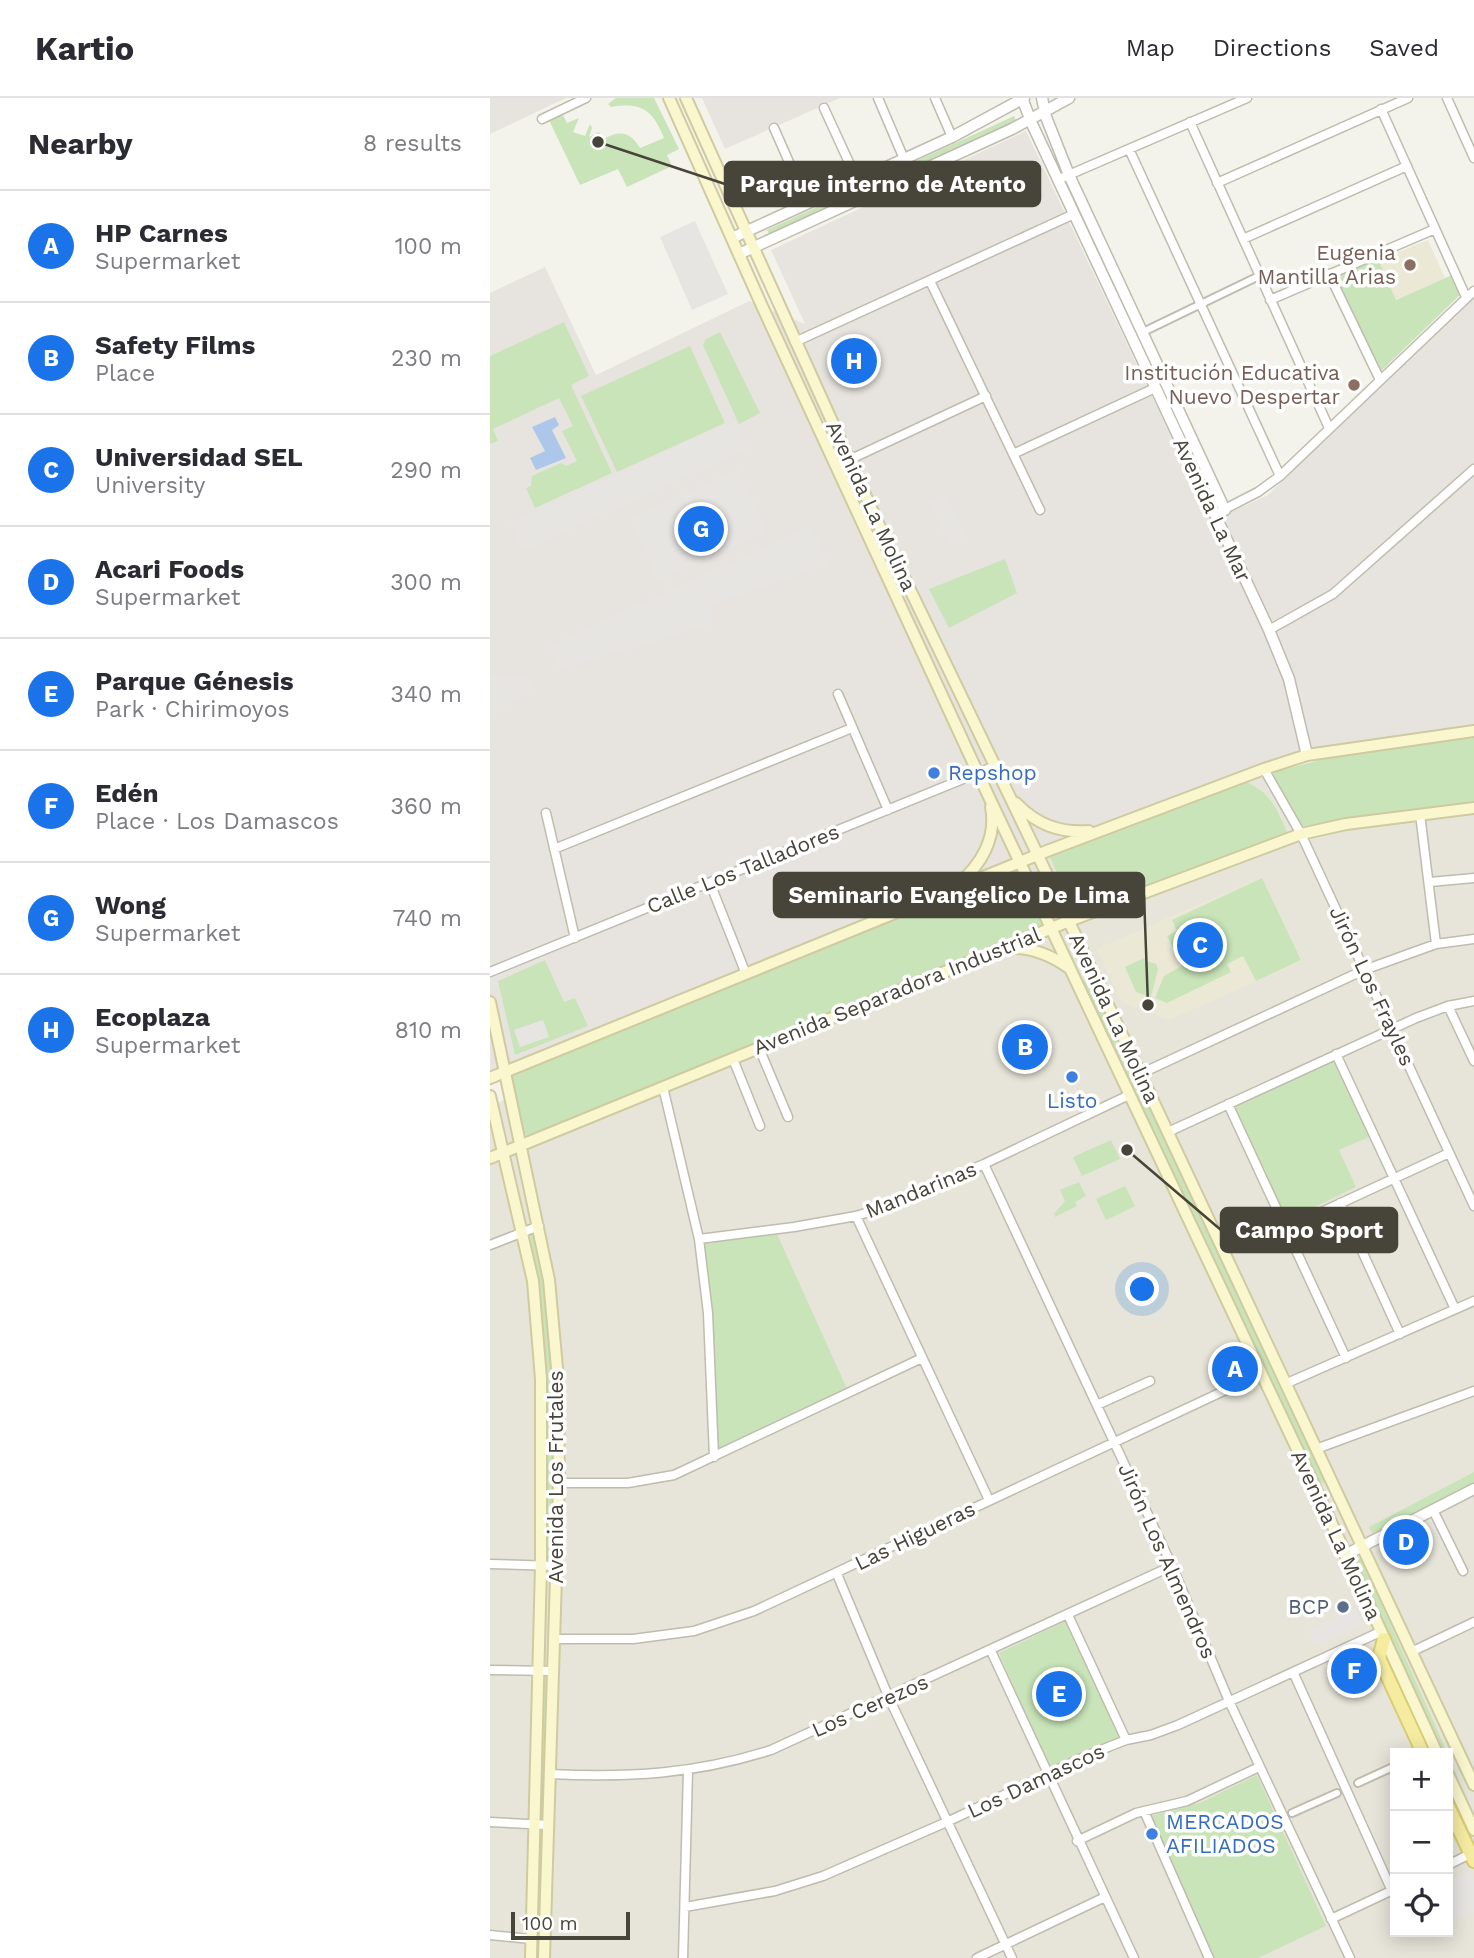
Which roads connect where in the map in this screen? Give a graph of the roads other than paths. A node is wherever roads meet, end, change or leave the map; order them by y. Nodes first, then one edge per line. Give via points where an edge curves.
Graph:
1 (586, 98) edge
2 (669, 98) edge
3 (686, 98) edge
4 (878, 98) edge
5 (935, 98) edge
6 (1023, 98) edge
7 (1042, 98) edge
8 (1069, 98) edge
9 (1247, 98) edge
10 (1408, 98) edge
11 (1447, 98) edge
12 (824, 108) dead end
13 (1381, 109) junction
14 (1045, 110) junction
15 (1030, 118) junction
16 (542, 120) dead end
17 (1190, 122) junction
18 (774, 128) dead end
19 (952, 137) junction
20 (1129, 149) junction
21 (710, 151) junction
22 (696, 157) junction
23 (1474, 158) edge
24 (904, 159) junction
25 (1407, 166) junction
26 (1069, 175) junction
27 (1058, 179) junction
28 (857, 180) junction
29 (1217, 183) junction
30 (807, 203) junction
31 (1074, 214) junction
32 (1435, 229) junction
33 (746, 232) junction
34 (732, 238) junction
35 (1243, 239) junction
36 (752, 248) junction
37 (739, 254) junction
38 (1329, 274) junction
39 (1259, 276) junction
40 (930, 281) junction
41 (1474, 291) edge
42 (1466, 297) junction
43 (1270, 300) junction
44 (1201, 304) junction
45 (1142, 332) junction
46 (795, 342) junction
47 (1380, 380) junction
48 (1155, 388) junction
49 (986, 396) junction
50 (1329, 428) junction
51 (1013, 454) junction
52 (849, 460) junction
53 (836, 466) junction
54 (1474, 469) edge
55 (1280, 476) junction
56 (1040, 510) dead end
57 (1225, 510) junction
58 (1213, 514) junction
59 (886, 540) junction
60 (873, 545) junction
61 (1269, 630) junction
62 (944, 658) junction
63 (928, 665) junction
64 (838, 694) dead end
65 (852, 728) junction
66 (1474, 732) edge
67 (1307, 755) junction
68 (995, 766) junction
69 (1264, 769) junction
70 (978, 773) junction
71 (1007, 791) junction
72 (989, 797) junction
73 (1474, 808) edge
74 (888, 810) junction
75 (545, 814) dead end
76 (1420, 814) junction
77 (1106, 829) junction
78 (1301, 834) junction
79 (554, 849) junction
80 (1038, 855) junction
81 (1020, 862) junction
82 (1474, 878) edge
83 (1430, 882) junction
84 (710, 883) junction
85 (942, 895) junction
86 (1069, 921) junction
87 (1051, 929) junction
88 (575, 938) junction
89 (1474, 940) edge
90 (1436, 944) junction
91 (1003, 949) junction
92 (1069, 969) junction
93 (1364, 970) junction
94 (490, 972) edge
95 (746, 974) junction
96 (1077, 985) junction
97 (1102, 992) junction
98 (1474, 1001) edge
99 (490, 1002) edge
100 (1448, 1006) junction
101 (1391, 1028) junction
102 (759, 1048) junction
103 (1336, 1054) junction
104 (733, 1059) junction
105 (1474, 1061) edge
106 (505, 1072) junction
107 (1140, 1074) junction
108 (490, 1078) edge
109 (663, 1087) junction
110 (490, 1096) edge
111 (1129, 1096) junction
112 (1228, 1104) junction
113 (788, 1117) dead end
114 (760, 1126) dead end
115 (1168, 1132) junction
116 (520, 1145) junction
117 (504, 1152) junction
118 (1449, 1153) junction
119 (490, 1158) edge
120 (984, 1164) junction
121 (1394, 1178) junction
122 (1339, 1203) junction
123 (1474, 1206) edge
124 (856, 1216) junction
125 (539, 1226) junction
126 (1287, 1228) junction
127 (523, 1232) junction
128 (699, 1240) junction
129 (490, 1245) edge
130 (1474, 1301) edge
131 (1455, 1309) junction
132 (1401, 1334) junction
133 (922, 1358) junction
134 (1346, 1358) junction
135 (1260, 1374) junction
136 (1150, 1381) dead end
137 (1285, 1384) junction
138 (1474, 1391) edge
139 (1097, 1405) junction
140 (1114, 1441) junction
141 (1316, 1449) junction
142 (714, 1457) junction
143 (1330, 1479) junction
144 (559, 1483) junction
145 (1315, 1487) junction
146 (1474, 1489) edge
147 (989, 1500) junction
148 (1433, 1510) junction
149 (1353, 1529) junction
150 (1337, 1537) junction
151 (1362, 1547) junction
152 (1345, 1555) junction
153 (490, 1564) edge
154 (541, 1566) junction
155 (556, 1566) junction
156 (1172, 1566) junction
157 (1463, 1571) dead end
158 (837, 1574) junction
159 (1068, 1615) junction
160 (1474, 1622) edge
161 (1382, 1635) junction
162 (554, 1639) junction
163 (991, 1651) junction
164 (1411, 1651) junction
165 (490, 1670) edge
166 (539, 1671) junction
167 (553, 1671) junction
168 (1294, 1674) junction
169 (889, 1698) junction
170 (1229, 1702) junction
171 (1126, 1740) junction
172 (1454, 1746) junction
173 (1421, 1748) edge
174 (1435, 1748) edge
175 (1438, 1748) edge
176 (1259, 1767) junction
177 (1390, 1768) edge
178 (688, 1771) junction
179 (550, 1774) junction
180 (1048, 1774) junction
181 (1358, 1783) dead end
182 (1474, 1785) edge
183 (1454, 1787) joint
184 (1337, 1793) dead end
185 (1144, 1811) junction
186 (1450, 1811) edge
187 (1292, 1813) dead end
188 (949, 1821) junction
189 (490, 1822) edge
190 (1455, 1823) junction
191 (536, 1824) junction
192 (548, 1825) junction
193 (1474, 1830) edge
194 (1077, 1841) junction
195 (1472, 1858) edge
196 (1453, 1864) edge
197 (1390, 1881) edge
198 (1390, 1892) edge
199 (1105, 1897) junction
200 (685, 1908) junction
201 (1331, 1919) junction
202 (490, 1935) edge
203 (531, 1939) junction
204 (1006, 1945) junction
205 (531, 1958) edge
206 (544, 1958) edge
207 (683, 1958) edge
208 (977, 1958) edge
209 (1012, 1958) edge
210 (1134, 1958) edge
211 (1209, 1958) edge
212 (1350, 1958) edge

1 - 16 street
2 - 22 main road, Avenida La Molina
3 - 21 main road, Avenida La Molina
4 - 24 street
5 - 19 street
6 - 15 street, Avenida La Mar
6 - 19 street
7 - 14 street, Avenida La Mar
8 - 14 street
9 - 17 street
10 - 13 street
11 - 23 street
12 - 28 street
13 - 25 street
13 - 29 street
14 - 15 street
14 - 26 street, Avenida La Mar
15 - 27 street, Avenida La Mar
15 - 36 street
17 - 20 street
17 - 29 street
18 - 30 street
19 - 24 street
20 - 26 street
20 - 44 street
21 - 22 main road
21 - 33 main road, Avenida La Molina
22 - 34 main road, Avenida La Molina
24 - 28 street
25 - 32 street
25 - 35 street
26 - 27 street
26 - 45 street, Avenida La Mar
27 - 31 street, Avenida La Mar
28 - 30 street
29 - 35 street
30 - 33 street
31 - 40 street
31 - 48 street, Avenida La Mar
32 - 38 street
32 - 42 street
33 - 34 street
33 - 36 main road, Avenida La Molina
34 - 37 main road, Avenida La Molina
35 - 39 street
36 - 37 street
36 - 46 main road, Avenida La Molina
37 - 53 main road, Avenida La Molina
38 - 43 street
38 - 47 street
39 - 43 street
39 - 44 street
40 - 46 street
40 - 49 street
41 - 42 street
42 - 47 street
43 - 50 street
44 - 45 street
44 - 55 street
45 - 57 street, Avenida La Mar
46 - 52 main road, Avenida La Molina
47 - 50 street
48 - 51 street
48 - 58 street, Avenida La Mar
49 - 51 street
49 - 52 street
50 - 55 street
51 - 56 street
52 - 53 street
52 - 59 main road, Avenida La Molina
53 - 60 main road, Avenida La Molina
54 - 61 street via 1333,594
55 - 57 street
57 - 58 street
58 - 61 street, Avenida La Mar
59 - 60 main road
59 - 62 main road, Avenida La Molina
60 - 63 main road, Avenida La Molina
61 - 67 street, Avenida La Mar via 1289,679
62 - 63 main road
62 - 68 main road, Avenida La Molina
63 - 70 main road, Avenida La Molina
64 - 65 street
65 - 74 street
65 - 79 street
66 - 67 main road
67 - 69 main road
68 - 70 street, Calle Los Talladores
68 - 71 main road, Avenida La Molina
69 - 77 main road
69 - 78 street, Jirón Los Frayles
70 - 72 main road, Avenida La Molina
70 - 74 street, Calle Los Talladores
71 - 77 main road via 1026,813 1048,827 1074,832
71 - 80 main road, Avenida La Molina
72 - 81 main road, Avenida La Molina
72 - 85 main road via 992,830 988,846 970,874
73 - 76 main road, Avenida Separadora Industrial
74 - 84 street, Calle Los Talladores
75 - 79 street
76 - 78 main road, Avenida Separadora Industrial
76 - 83 street
77 - 80 main road
78 - 86 main road, Avenida Separadora Industrial
78 - 93 street, Jirón Los Frayles
79 - 88 street
80 - 81 main road
80 - 86 main road, Avenida La Molina
81 - 85 main road
81 - 87 main road, Avenida La Molina
82 - 83 street
83 - 90 street
84 - 88 street, Calle Los Talladores
84 - 95 street
85 - 95 main road
86 - 87 main road, Avenida Separadora Industrial
86 - 97 main road, Avenida La Molina
87 - 91 main road, Avenida Separadora Industrial
87 - 92 main road, Avenida La Molina
88 - 94 street, Calle Los Talladores
89 - 90 street
90 - 93 street
91 - 92 main road via 1038,952
91 - 102 main road, Avenida Separadora Industrial
92 - 96 main road, Avenida La Molina
93 - 101 street, Jirón Los Frayles
93 - 107 street
95 - 106 main road
96 - 97 main road via 1086,970
96 - 111 main road, Avenida La Molina
97 - 107 main road, Avenida La Molina
98 - 100 street
99 - 106 main road, Avenida Los Frutales
100 - 101 street
100 - 105 street
101 - 103 street
101 - 118 street, Jirón Los Frayles
102 - 104 main road, Avenida Separadora Industrial
102 - 113 street
103 - 112 street
103 - 121 street
104 - 109 main road, Avenida Separadora Industrial
104 - 114 street
106 - 108 main road
106 - 116 main road, Avenida Los Frutales
107 - 115 main road, Avenida La Molina
109 - 116 main road, Avenida Separadora Industrial
109 - 128 street
110 - 117 main road, Avenida Los Frutales
111 - 120 street, Mandarinas
111 - 135 main road, Avenida La Molina
112 - 115 street
112 - 126 street
115 - 137 main road, Avenida La Molina
116 - 117 main road, Avenida Separadora Industrial
116 - 125 main road, Avenida Los Frutales
117 - 119 main road, Avenida Separadora Industrial
117 - 127 main road, Avenida Los Frutales
118 - 121 street
118 - 123 street, Jirón Los Frayles
120 - 124 street, Mandarinas
120 - 139 street, Jirón Los Almendros
121 - 122 street
121 - 131 street
122 - 126 street
122 - 132 street
124 - 128 street, Mandarinas
124 - 133 street
125 - 127 street
125 - 144 main road, Avenida Los Frutales via 558,1379
126 - 134 street
127 - 129 street
127 - 154 main road, Avenida Los Frutales via 533,1281 541,1379
128 - 142 street via 710,1337
130 - 131 street
131 - 132 street
132 - 134 street
133 - 142 street
133 - 147 street
134 - 137 street
135 - 140 street, Las Higueras
135 - 145 main road, Avenida La Molina
136 - 139 street
137 - 141 main road, Avenida La Molina
138 - 141 street
139 - 140 street, Jirón Los Almendros
140 - 147 street, Las Higueras
140 - 156 street, Jirón Los Almendros
141 - 143 main road, Avenida La Molina
142 - 144 street via 674,1475 649,1480
143 - 145 main road via 1328,1488
143 - 149 main road, Avenida La Molina
144 - 155 main road, Avenida Los Frutales
145 - 150 main road, Avenida La Molina
146 - 148 street
147 - 158 street, Las Higueras
148 - 151 street
148 - 157 street
149 - 150 street
149 - 151 main road, Avenida La Molina
150 - 152 main road, Avenida La Molina
151 - 152 street
151 - 164 main road, Avenida La Molina
152 - 161 main road, Avenida La Molina
153 - 154 street
154 - 155 street
154 - 166 main road, Avenida Los Frutales
155 - 162 main road, Avenida Los Frutales
156 - 159 street, Los Cerezos
156 - 170 street, Jirón Los Almendros
158 - 162 street, Las Higueras via 754,1611 694,1631 633,1639
158 - 169 street
159 - 163 street, Los Cerezos
159 - 171 street
160 - 164 street
161 - 168 street, Los Damascos
161 - 173 main road via 1379,1658
161 - 174 main road, Avenida La Molina
162 - 167 main road, Avenida Los Frutales
163 - 169 street, Los Cerezos
163 - 180 street
164 - 172 main road, Avenida La Molina
165 - 166 street
166 - 167 street
166 - 191 main road, Avenida Los Frutales
167 - 179 main road, Avenida Los Frutales
168 - 170 street, Los Damascos
168 - 197 street
169 - 178 street, Los Cerezos via 771,1751
169 - 188 street
170 - 171 street, Los Damascos via 1151,1735
170 - 176 street, Jirón Los Almendros
171 - 180 street, Los Damascos
172 - 175 main road via 1447,1740
172 - 182 main road, Avenida La Molina
176 - 185 street via 1187,1801
176 - 201 street, Jirón Los Almendros
177 - 181 street
178 - 179 street, Los Cerezos
178 - 200 street
179 - 192 main road, Avenida Los Frutales
180 - 188 street, Los Damascos
180 - 194 street
183 - 190 main road
183 - 193 main road
184 - 187 street
185 - 194 street
185 - 211 street
186 - 190 main road
188 - 200 street, Los Damascos via 823,1876 775,1891
188 - 204 street
189 - 191 street
190 - 195 main road
191 - 192 street
191 - 203 main road, Avenida Los Frutales
192 - 206 main road, Avenida Los Frutales
194 - 199 street
195 - 196 street
198 - 201 street
199 - 204 street
199 - 210 street
200 - 207 street
201 - 212 street, Jirón Los Almendros
202 - 203 street
203 - 205 main road, Avenida Los Frutales
204 - 208 street
204 - 209 street

